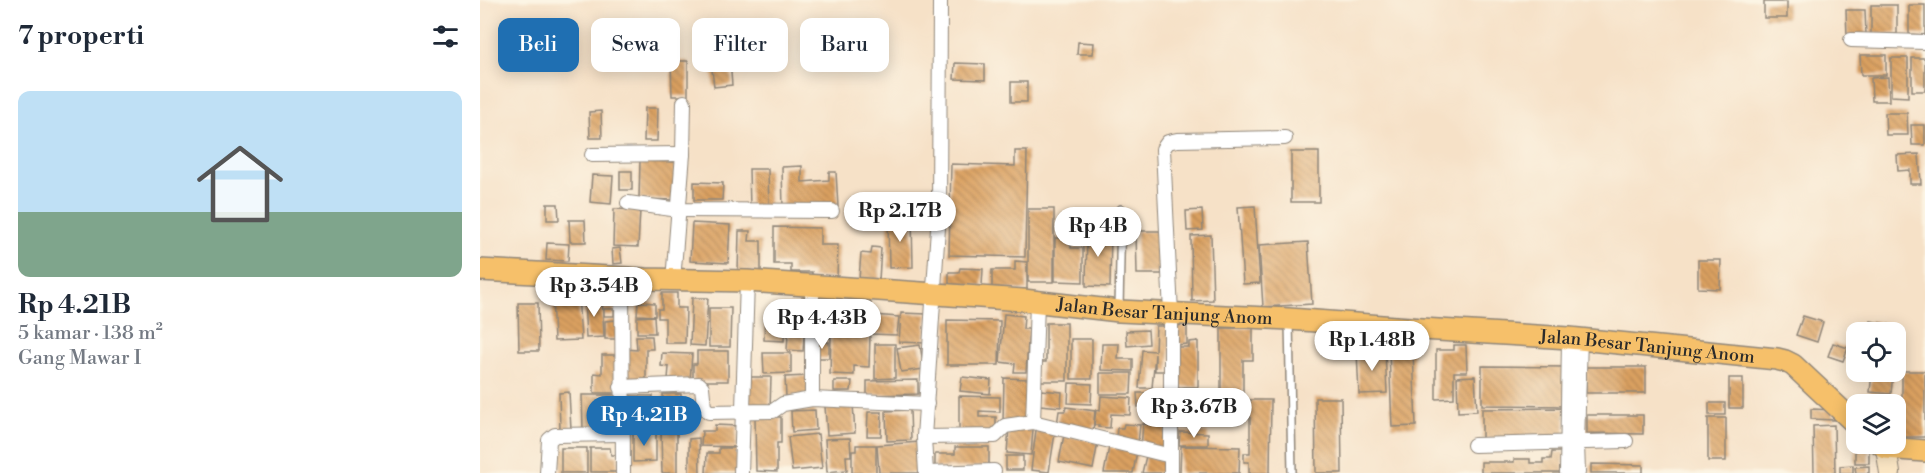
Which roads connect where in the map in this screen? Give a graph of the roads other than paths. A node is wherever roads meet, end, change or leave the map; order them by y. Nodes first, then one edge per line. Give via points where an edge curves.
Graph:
1 (940, 0) edge
2 (1851, 40) dead end
3 (1925, 42) edge
4 (684, 102) dead end
5 (1285, 138) dead end
6 (683, 154) junction
7 (592, 155) dead end
8 (628, 203) dead end
9 (1121, 209) dead end
10 (679, 210) junction
11 (832, 211) dead end
12 (480, 270) edge
13 (622, 278) junction
14 (673, 280) junction
15 (747, 281) junction
16 (812, 286) junction
17 (933, 295) junction
18 (1037, 302) junction
19 (1119, 311) junction
20 (1171, 313) junction
21 (1289, 319) junction
22 (1575, 338) junction
23 (621, 387) junction
24 (812, 399) junction
25 (927, 404) junction
26 (744, 413) junction
27 (1846, 415) edge
28 (1032, 422) junction
29 (622, 434) junction
30 (924, 437) junction
31 (1626, 441) dead end
32 (1572, 443) junction
33 (1474, 445) dead end
34 (1906, 449) edge
35 (1925, 451) edge
36 (1885, 454) edge
37 (1171, 456) junction
38 (994, 471) dead end
39 (547, 473) edge
40 (623, 473) edge
41 (741, 473) edge
42 (926, 473) edge
43 (1171, 473) edge
44 (1292, 473) edge
45 (1568, 473) edge
46 (1578, 473) edge
47 (1890, 473) edge

1 - 17 street via 939,213
2 - 3 street
4 - 6 street
5 - 20 street via 1177,140 1168,142 1163,149
6 - 7 street
6 - 10 street
8 - 10 street
9 - 19 lane
10 - 11 street
10 - 14 street
12 - 13 main road, Jalan Besar Tanjung Anom
13 - 14 main road, Jalan Besar Tanjung Anom
13 - 23 street
14 - 15 main road, Jalan Besar Tanjung Anom
15 - 16 main road, Jalan Besar Tanjung Anom
15 - 26 street
16 - 17 main road, Jalan Besar Tanjung Anom
16 - 24 street
17 - 18 main road, Jalan Besar Tanjung Anom
17 - 25 street
18 - 19 main road, Jalan Besar Tanjung Anom
18 - 28 street
19 - 20 main road, Jalan Besar Tanjung Anom
20 - 21 main road, Jalan Besar Tanjung Anom
20 - 37 street
21 - 22 main road, Jalan Besar Tanjung Anom
21 - 44 lane
22 - 27 main road, Jalan Besar Tanjung Anom via 1785,361
22 - 32 street
23 - 26 street via 699,384 705,410
23 - 29 street
24 - 25 street
24 - 26 street via 783,404 773,411
25 - 30 street
26 - 41 street
28 - 30 street via 1005,426 995,436
28 - 37 street
29 - 39 street via 555,435 549,440
29 - 40 street
30 - 42 street
31 - 32 street
32 - 33 street
32 - 45 street
32 - 46 street
34 - 35 main road
36 - 47 street
37 - 43 street
38 - 42 street

